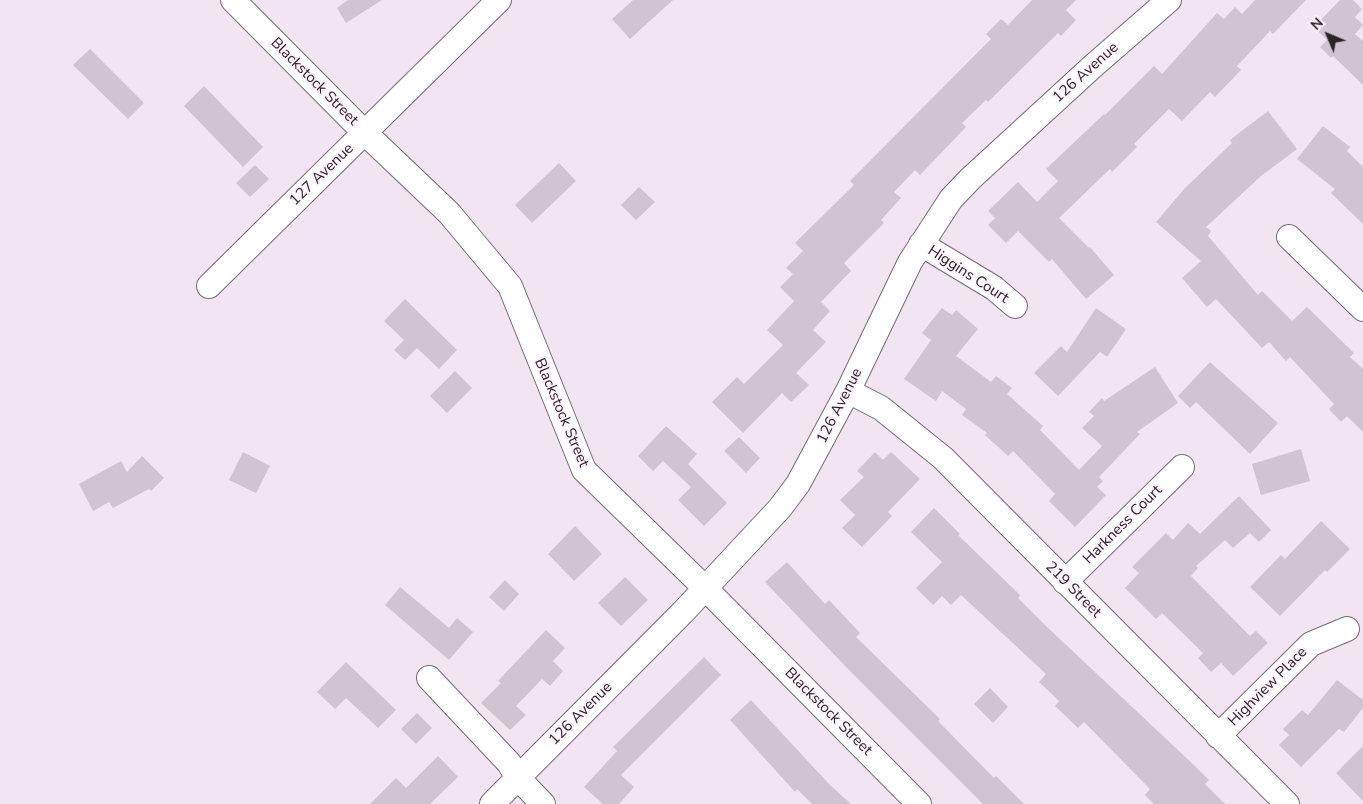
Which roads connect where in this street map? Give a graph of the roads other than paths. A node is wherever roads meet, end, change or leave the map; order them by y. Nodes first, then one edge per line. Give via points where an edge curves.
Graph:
1 (234, 0) edge
2 (499, 0) edge
3 (1169, 0) edge
4 (365, 133) junction
5 (1289, 236) dead end
6 (921, 244) junction
7 (209, 286) dead end
8 (1015, 306) dead end
9 (1363, 309) edge
10 (848, 391) junction
11 (1182, 467) dead end
12 (1065, 582) junction
13 (704, 588) junction
14 (1347, 629) dead end
15 (429, 678) dead end
16 (1218, 736) junction
17 (518, 778) junction
18 (492, 804) edge
19 (543, 804) edge
20 (919, 804) edge
21 (1287, 804) edge

1 - 4 street, Blackstock Street
2 - 4 street, 127 Avenue
3 - 6 street, 126 Avenue via 970,179 951,199
4 - 7 street, 127 Avenue
4 - 13 street, Blackstock Street via 449,213 510,286 584,470
5 - 9 street
6 - 8 street, Higgins Court via 994,288
6 - 10 street, 126 Avenue
10 - 12 street, 219 Street via 881,408 921,438
10 - 13 street, 126 Avenue via 798,484 766,525
11 - 12 street, Harkness Court
12 - 16 street, 219 Street
13 - 17 street, 126 Avenue
13 - 20 street, Blackstock Street
14 - 16 street, Highview Place via 1311,644
15 - 17 street via 509,763
16 - 21 street, 219 Street
17 - 18 street, 126 Avenue
17 - 19 street

